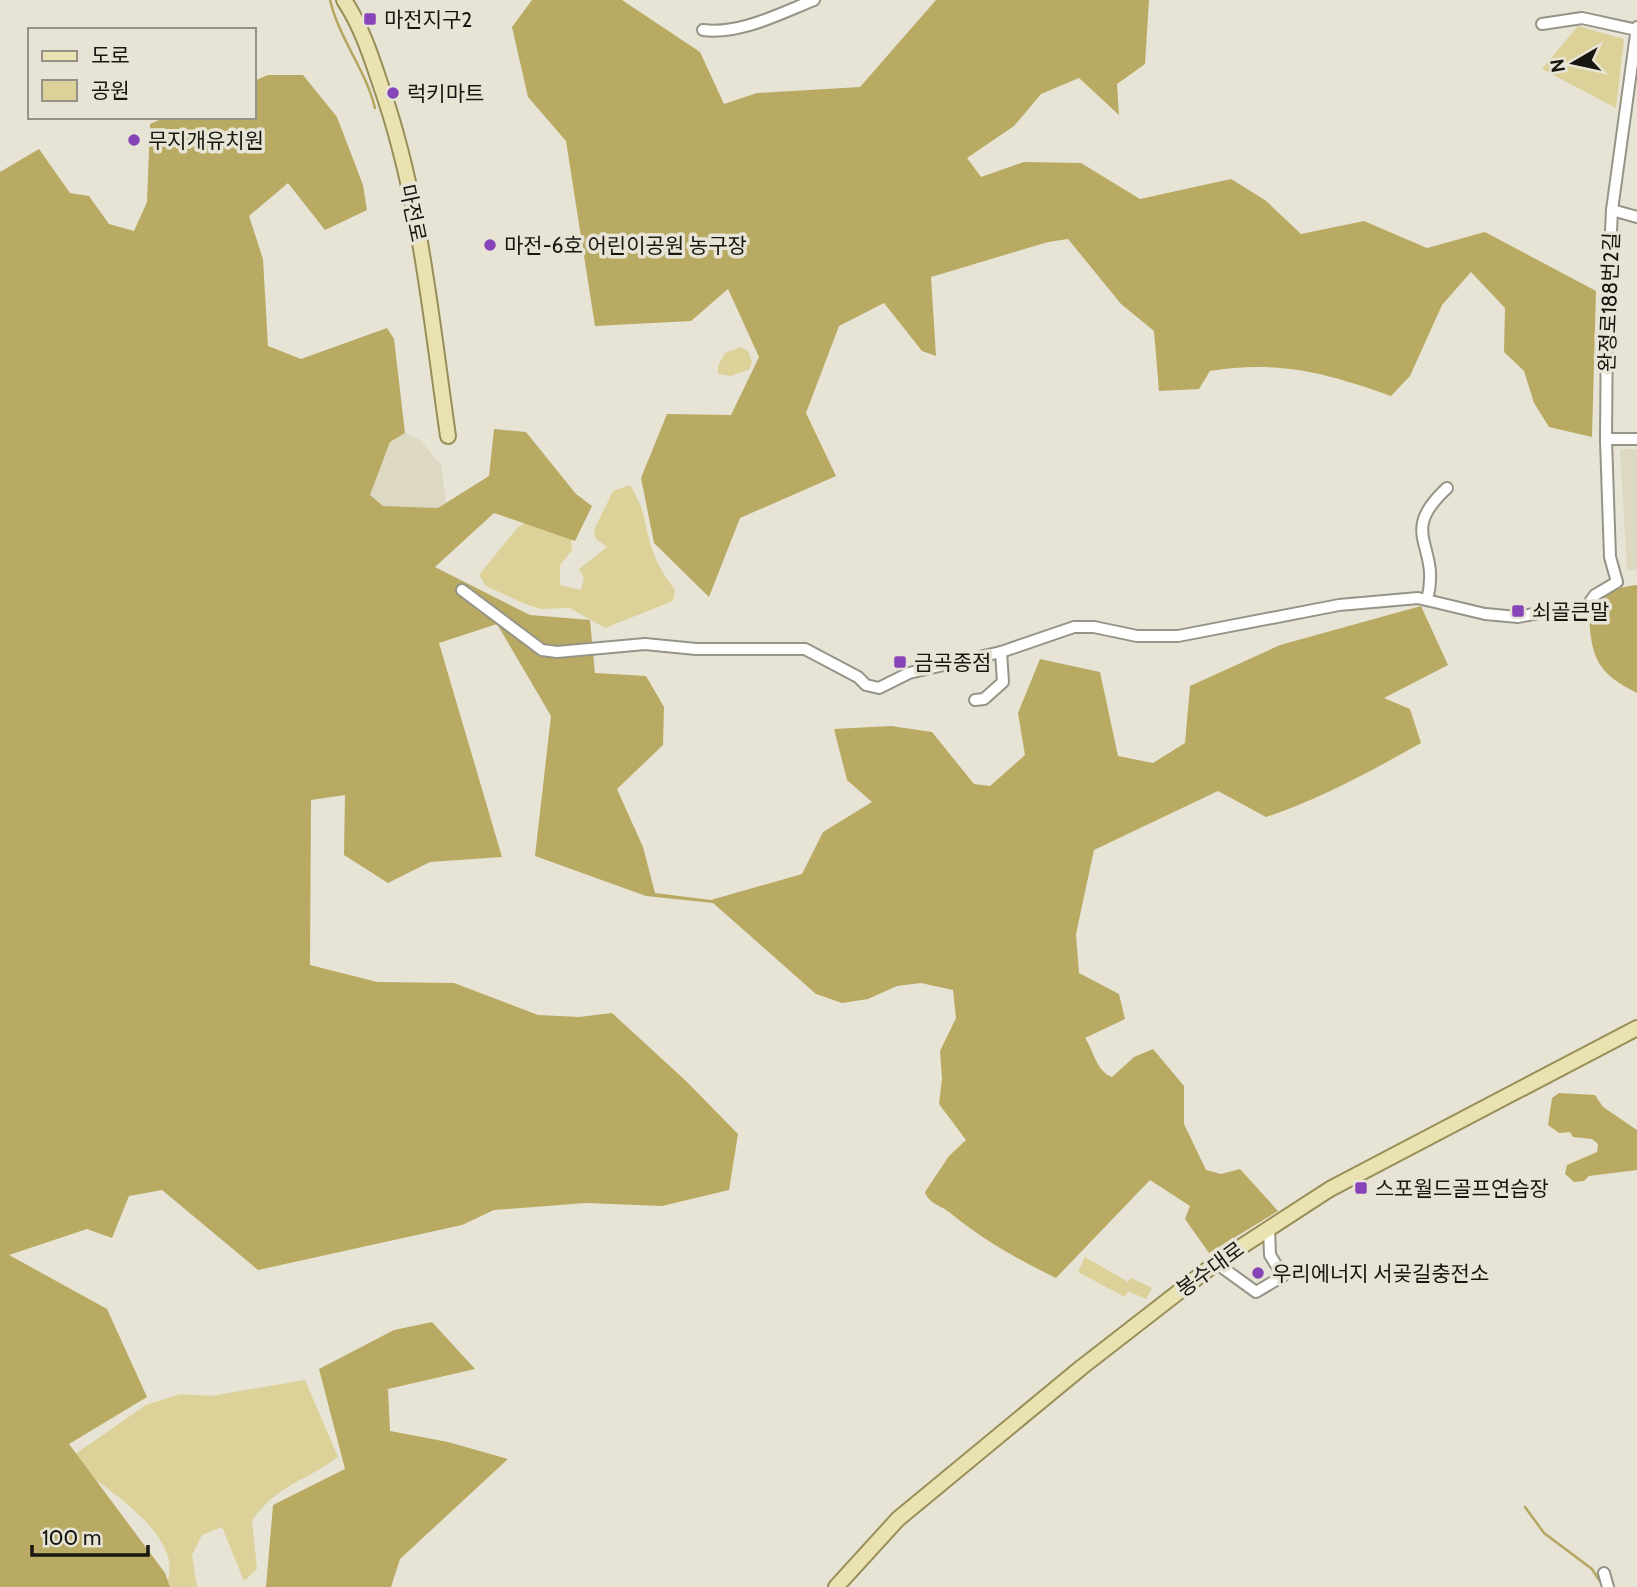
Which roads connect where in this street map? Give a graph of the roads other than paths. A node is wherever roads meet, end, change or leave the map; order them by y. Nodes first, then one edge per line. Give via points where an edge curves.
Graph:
1 (344, 0) edge
2 (814, 0) edge
3 (1542, 24) dead end
4 (1637, 29) edge
5 (703, 30) dead end
6 (1612, 210) junction
7 (1637, 217) edge
8 (448, 436) dead end
9 (1606, 439) junction
10 (1637, 439) edge
11 (1447, 488) dead end
12 (462, 590) dead end
13 (1427, 600) junction
14 (1564, 608) dead end
15 (1579, 617) dead end
16 (1001, 652) junction
17 (975, 700) dead end
18 (1637, 1026) edge
19 (1269, 1228) junction
20 (1216, 1263) junction
21 (1604, 1573) dead end
22 (840, 1585) edge
23 (1608, 1587) edge

1 - 8 main road, 마전로 via 360,25 394,122 419,239
2 - 5 street via 740,26
3 - 4 street via 1582,18
4 - 6 street, 완정로188번2길
6 - 7 street
6 - 9 street, 완정로188번2길
9 - 10 street
9 - 15 street, 완정로188번2길 via 1610,557 1617,582 1595,595
11 - 13 street via 1429,504 1421,525 1432,569
12 - 16 street via 542,650 557,652 645,644 805,649 873,688 909,673
13 - 14 street via 1518,617
13 - 16 street via 1339,605 1178,636 1137,636 1074,627
16 - 17 street via 1003,682 984,699
18 - 19 main road, 봉수대로 via 1329,1189
19 - 20 main road, 봉수대로
19 - 20 street via 1270,1255 1283,1276 1263,1290 1256,1292
20 - 22 main road, 봉수대로 via 898,1520
21 - 23 street

